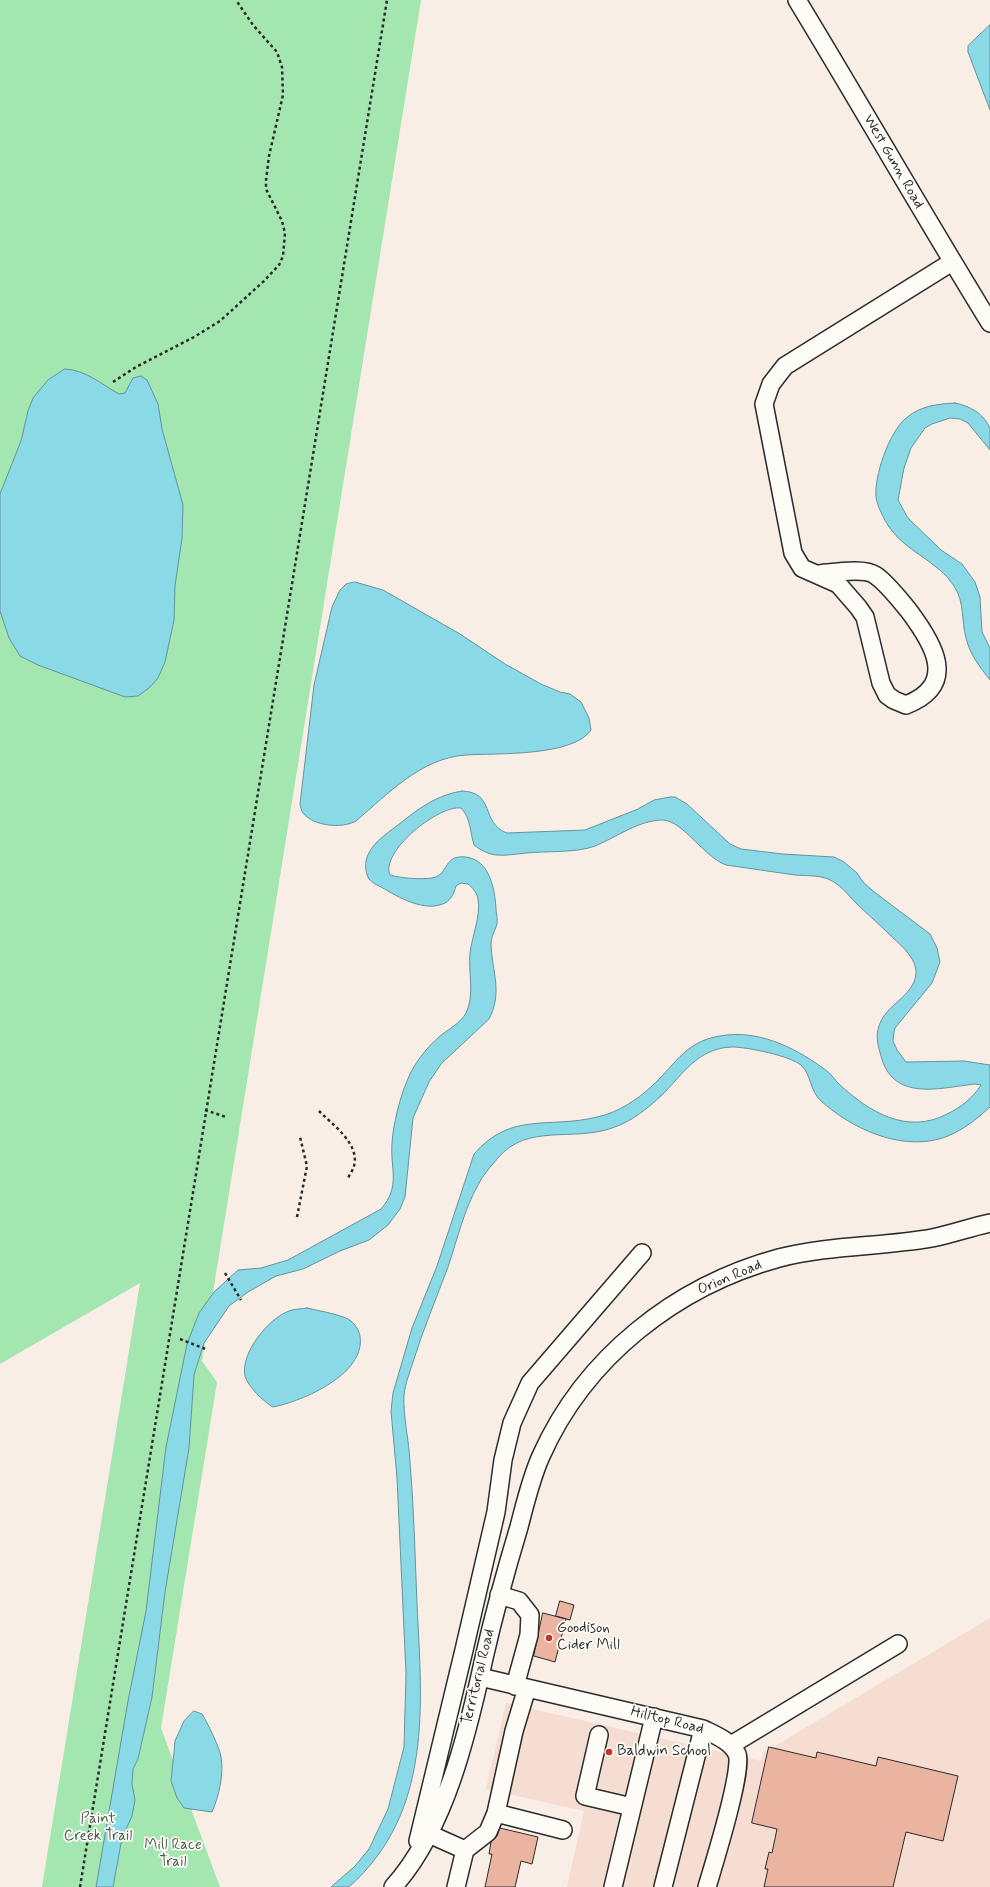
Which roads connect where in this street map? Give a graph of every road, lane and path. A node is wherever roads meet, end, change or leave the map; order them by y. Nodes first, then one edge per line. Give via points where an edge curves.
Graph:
1 (236, 0) edge
2 (386, 0) edge
3 (797, 0) edge
4 (952, 262) junction
5 (990, 323) edge
6 (113, 382) dead end
7 (817, 574) junction
8 (205, 1110) junction
9 (319, 1111) dead end
10 (226, 1117) dead end
11 (300, 1137) dead end
12 (348, 1178) dead end
13 (296, 1217) dead end
14 (990, 1222) edge
15 (642, 1253) dead end
16 (225, 1273) dead end
17 (241, 1300) dead end
18 (180, 1339) dead end
19 (208, 1350) dead end
20 (541, 1456) joint
21 (499, 1595) junction
22 (898, 1644) dead end
23 (480, 1678) junction
24 (521, 1687) junction
25 (654, 1717) junction
26 (703, 1728) junction
27 (599, 1734) dead end
28 (731, 1745) junction
29 (632, 1807) junction
30 (496, 1813) junction
31 (563, 1830) dead end
32 (428, 1834) junction
33 (465, 1850) junction
34 (414, 1863) junction
35 (80, 1887) edge
36 (393, 1887) edge
37 (456, 1887) edge
38 (613, 1887) edge
39 (663, 1887) edge
40 (707, 1887) edge

1 - 6 path via 253,25 277,52 282,67 284,95 269,156 266,189 282,221 285,233 283,256 279,265 264,281 220,321
2 - 8 path
3 - 4 street, West Gunn Road
4 - 5 street, West Gunn Road
4 - 7 street via 785,366 771,384 764,404 792,553 802,568
7 - 7 street via 838,584 865,617 881,683 887,695 906,705 928,693 936,681 934,652 925,633 902,602 875,574 859,571
8 - 10 path
8 - 35 path
9 - 12 path via 346,1138 354,1152 354,1165
11 - 13 path via 307,1166
14 - 20 street, Orion Road via 931,1238 812,1251 755,1266 716,1281 664,1309 617,1348 593,1375 568,1410
15 - 34 street via 530,1383 512,1423 503,1460 496,1512
16 - 17 path
18 - 19 path
20 - 21 street, Territorial Road
21 - 23 street, Territorial Road
21 - 24 street via 520,1602 530,1615
22 - 28 street
23 - 24 street, Hilltop Road
23 - 32 street, Territorial Road via 452,1778 441,1809
24 - 25 street, Hilltop Road
24 - 30 street
25 - 26 street, Hilltop Road
25 - 29 street
26 - 28 street, Hilltop Road
26 - 39 street
27 - 29 street via 585,1796
28 - 40 street via 738,1755 736,1783
29 - 38 street
30 - 31 street
30 - 33 street via 488,1832
32 - 33 street
32 - 34 street, Territorial Road
33 - 37 street
34 - 36 street, Territorial Road

